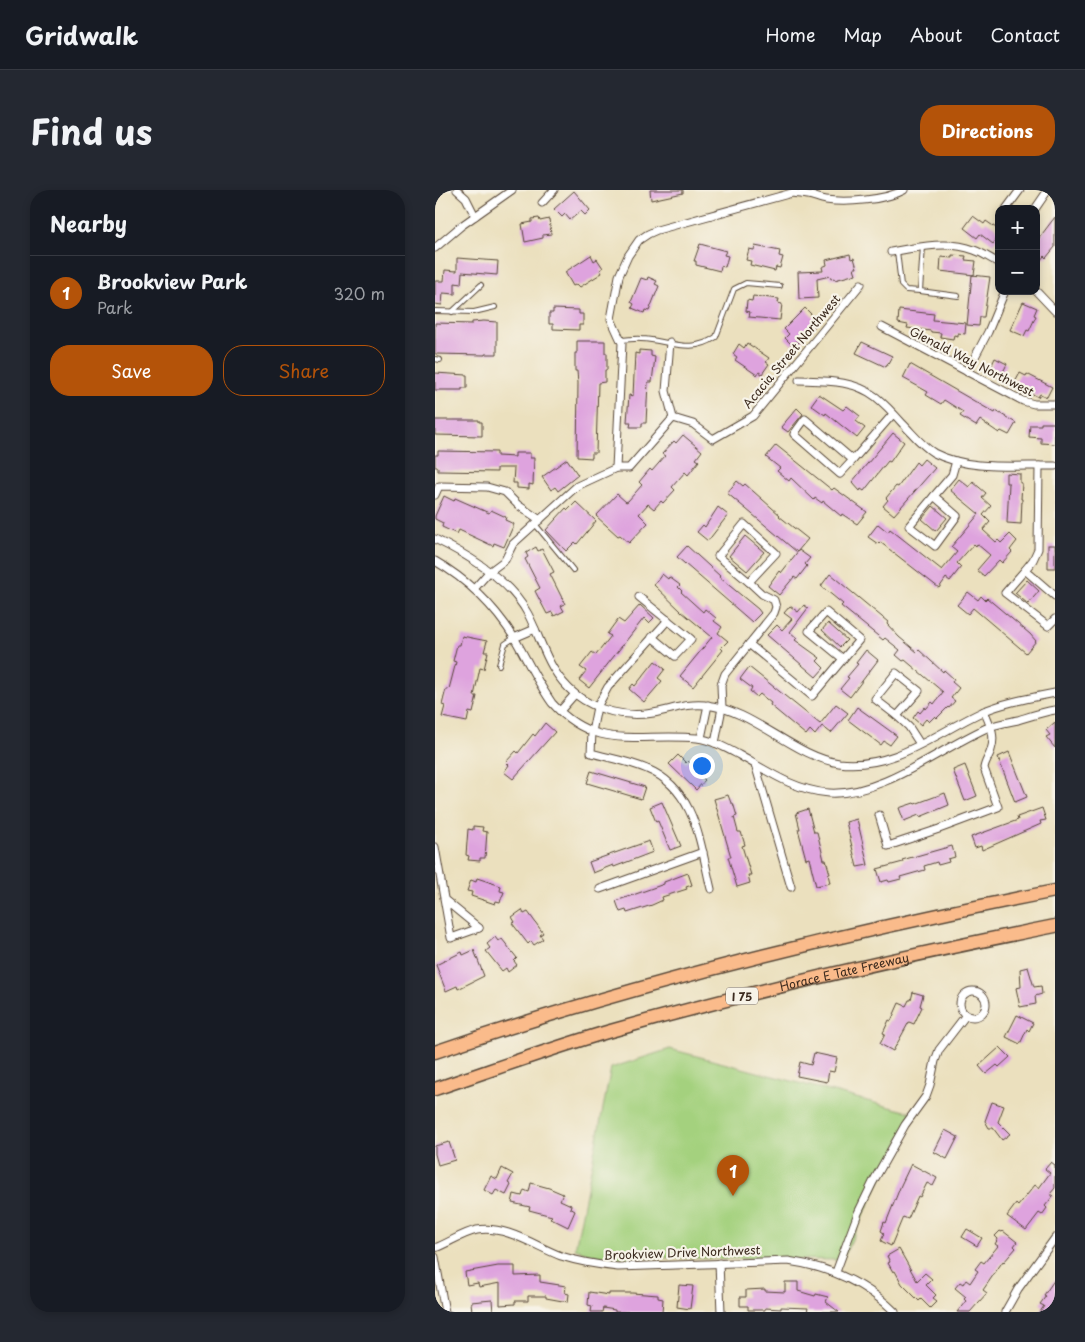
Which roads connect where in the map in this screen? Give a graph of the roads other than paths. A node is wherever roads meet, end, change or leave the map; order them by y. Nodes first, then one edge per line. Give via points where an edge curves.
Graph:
1 (457, 190) edge
2 (512, 190) edge
3 (554, 190) edge
4 (884, 190) edge
5 (904, 190) edge
6 (1020, 190) edge
7 (1048, 190) edge
8 (791, 192) edge
9 (879, 198) junction
10 (542, 203) dead end
11 (1009, 205) edge
12 (1038, 205) edge
13 (475, 216) junction
14 (923, 246) junction
15 (435, 248) edge
16 (894, 251) joint
17 (995, 260) edge
18 (861, 284) dead end
19 (481, 285) dead end
20 (780, 286) dead end
21 (920, 291) junction
22 (1003, 295) edge
23 (1040, 295) edge
24 (958, 296) dead end
25 (495, 308) dead end
26 (435, 311) edge
27 (1055, 311) edge
28 (452, 312) junction
29 (882, 327) dead end
30 (621, 340) junction
31 (670, 342) junction
32 (435, 359) edge
33 (440, 360) dead end
34 (967, 372) junction
35 (799, 380) dead end
36 (1055, 404) edge
37 (893, 414) junction
38 (673, 418) junction
39 (853, 460) junction
40 (955, 460) junction
41 (1039, 466) junction
42 (1055, 466) edge
43 (616, 468) junction
44 (435, 495) edge
45 (934, 496) junction
46 (538, 522) junction
47 (435, 539) edge
48 (435, 560) edge
49 (573, 570) dead end
50 (1025, 570) junction
51 (489, 572) junction
52 (749, 582) junction
53 (474, 589) junction
54 (1055, 596) edge
55 (639, 597) dead end
56 (1055, 618) edge
57 (668, 620) junction
58 (535, 629) junction
59 (652, 637) junction
60 (514, 638) junction
61 (749, 644) junction
62 (843, 659) junction
63 (499, 665) dead end
64 (1055, 693) edge
65 (575, 694) junction
66 (708, 705) junction
67 (597, 707) junction
68 (722, 708) junction
69 (1055, 710) edge
70 (560, 711) junction
71 (984, 711) junction
72 (897, 716) junction
73 (991, 726) junction
74 (592, 732) junction
75 (701, 738) junction
76 (715, 743) junction
77 (920, 744) junction
78 (755, 764) junction
79 (879, 815) dead end
80 (435, 846) edge
81 (703, 852) junction
82 (791, 887) dead end
83 (600, 888) dead end
84 (711, 889) dead end
85 (1055, 891) edge
86 (446, 901) junction
87 (1055, 926) edge
88 (966, 1015) dead end
89 (435, 1052) edge
90 (435, 1089) edge
91 (1055, 1238) edge
92 (435, 1248) edge
93 (435, 1257) edge
94 (719, 1263) junction
95 (835, 1272) junction
96 (445, 1312) edge
97 (721, 1312) edge
98 (895, 1312) edge
99 (1005, 1312) edge

1 - 13 street via 466,198
2 - 13 street
3 - 10 street
4 - 9 street
5 - 9 street
6 - 11 street
7 - 12 street
8 - 9 street via 826,200
8 - 30 street via 657,230 639,240 619,276 611,319
13 - 15 street
14 - 16 street
14 - 17 street via 957,245
14 - 21 lane
16 - 21 lane via 901,285 906,290
18 - 38 street, Acacia Street Northwest via 753,416 713,439 693,424
19 - 28 lane
20 - 31 lane via 746,283 733,289 717,337 690,347
21 - 24 lane
22 - 34 street
23 - 27 street
25 - 28 lane
26 - 28 lane
29 - 34 street, Glenald Way Northwest
30 - 31 lane
30 - 43 street
31 - 38 street via 666,390
32 - 33 lane
34 - 36 street, Glenald Way Northwest via 1023,401
35 - 37 street, Acacia Street Northwest via 855,386 876,397
37 - 39 street
37 - 40 street, Acacia Street Northwest via 926,448
38 - 43 street via 629,468
39 - 39 street via 840,474 794,434 805,419
40 - 41 street, Acacia Street Northwest via 983,465
40 - 45 street via 952,475
41 - 42 street, Acacia Street Northwest
41 - 50 street via 1038,549
43 - 46 street via 577,486
44 - 46 street via 439,486 487,487 505,492
45 - 45 street via 909,526 935,546 957,516
46 - 49 lane
46 - 51 street via 513,544 505,560
47 - 51 street
48 - 53 street
50 - 54 street
50 - 56 street via 1005,593 1048,626
51 - 53 street
51 - 58 street via 516,596
52 - 52 street via 776,553 744,524 718,556
52 - 61 street via 774,600 776,607
53 - 60 street
55 - 57 street
57 - 59 street
57 - 59 street via 691,639 675,656
58 - 60 street
58 - 65 street via 547,659
59 - 67 street via 608,687
60 - 63 lane via 505,644
60 - 70 street via 545,692
61 - 62 street via 812,696
61 - 68 street via 725,674 721,685
62 - 62 street via 809,631 826,612 859,640
64 - 71 street
65 - 67 street
65 - 70 street
66 - 67 street via 686,705 637,715
66 - 68 street
66 - 75 street
67 - 74 street
68 - 76 street
68 - 77 street via 813,754 838,762 860,764 880,761
69 - 73 street
70 - 74 street
71 - 73 street
71 - 77 street
72 - 72 street via 875,699 896,673 919,692
72 - 77 street via 909,726
73 - 78 street via 885,782 854,792 806,789
73 - 79 street via 993,745 984,768 997,807 888,846
74 - 75 street via 620,738
74 - 81 street via 591,753 646,768 677,790 692,814
75 - 76 street
76 - 78 street
78 - 82 street
80 - 86 street
81 - 83 street
81 - 84 street
85 - 89 highway via 845,934 534,1019
86 - 86 street via 451,938 479,928 452,906
87 - 90 highway, Horace E Tate Freeway / I 75 via 768,990 606,1032
88 - 95 street via 939,1050 926,1096 905,1125 873,1182
91 - 99 street
92 - 94 street, Brookview Drive Northwest via 461,1235 486,1229 509,1233 559,1255 596,1265
93 - 96 street
94 - 95 street, Brookview Drive Northwest via 789,1261
94 - 97 street
95 - 98 street, Brookview Drive Northwest via 858,1283

